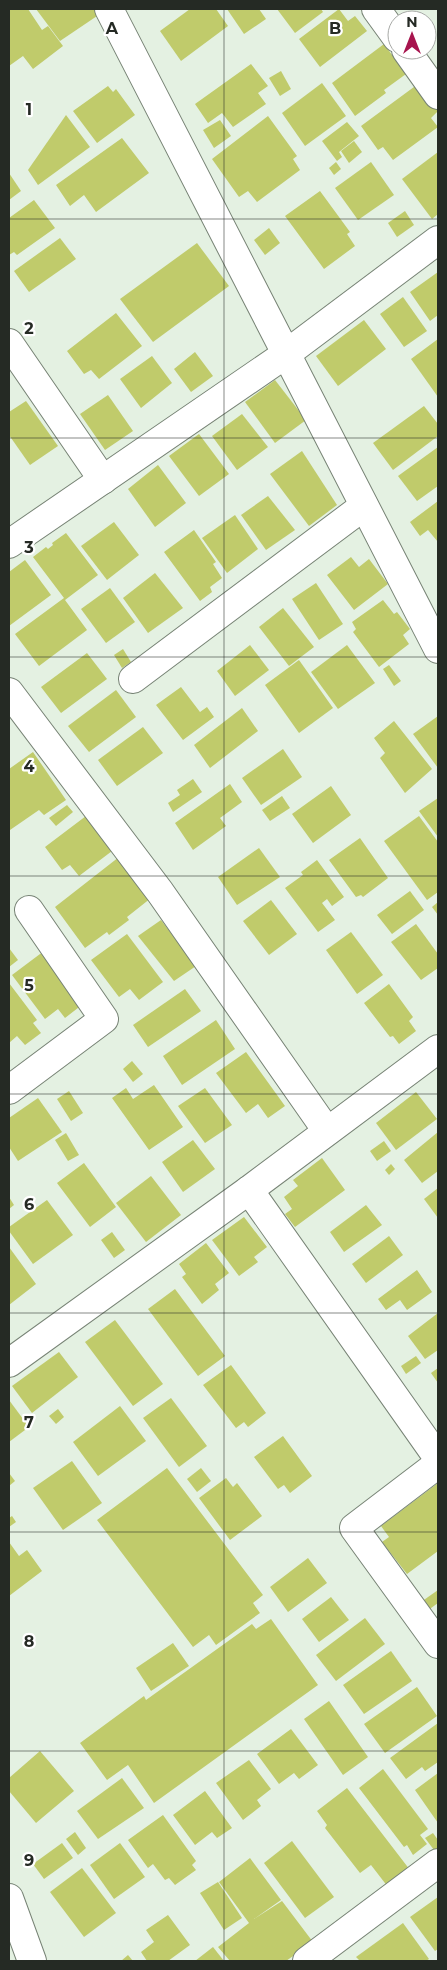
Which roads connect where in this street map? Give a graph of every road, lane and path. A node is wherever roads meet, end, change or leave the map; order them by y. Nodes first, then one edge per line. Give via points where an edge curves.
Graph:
1 (109, 9) edge
2 (376, 9) edge
3 (387, 24) edge
4 (413, 60) edge
5 (438, 94) edge
6 (438, 241) edge
7 (9, 343) edge
8 (286, 354) junction
9 (104, 480) junction
10 (364, 506) junction
11 (9, 544) edge
12 (438, 649) edge
13 (133, 679) dead end
14 (9, 692) edge
15 (29, 910) dead end
16 (438, 1049) edge
17 (9, 1090) edge
18 (328, 1131) junction
19 (249, 1190) junction
20 (9, 1363) edge
21 (438, 1458) edge
22 (438, 1464) edge
23 (438, 1644) edge
24 (438, 1864) edge
25 (9, 1898) edge
26 (32, 1961) edge
27 (308, 1961) edge

1 - 8 street
2 - 3 street
4 - 5 street
6 - 8 street
7 - 9 street
8 - 9 street
8 - 10 street
9 - 11 street
10 - 12 street
10 - 13 street
14 - 18 street via 160,892
15 - 17 street via 104,1019
16 - 18 street
18 - 19 street
19 - 20 street
19 - 21 street
22 - 23 street via 354,1528
24 - 27 street
25 - 26 street

